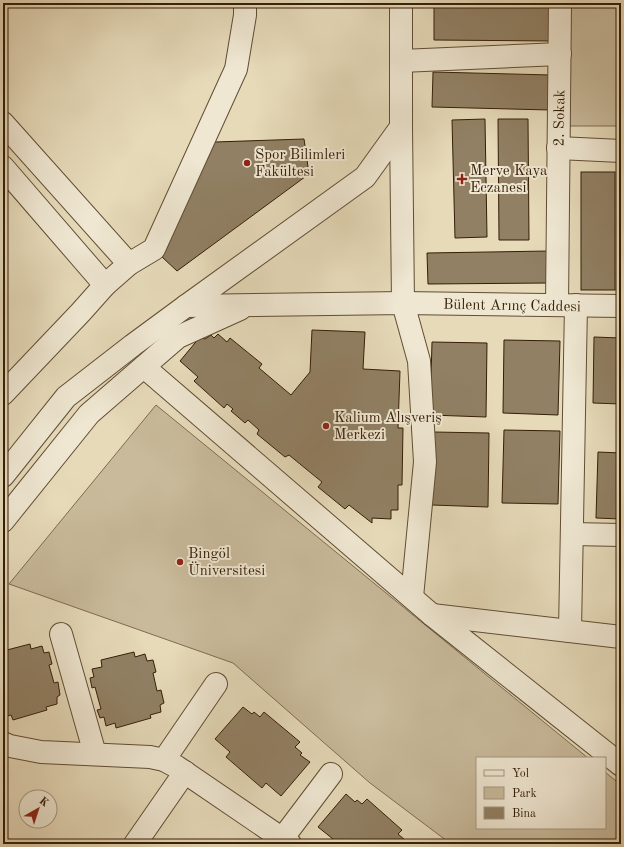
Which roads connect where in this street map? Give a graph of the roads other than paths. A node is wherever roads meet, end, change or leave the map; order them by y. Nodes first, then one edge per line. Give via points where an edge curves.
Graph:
1 (245, 3) edge
2 (401, 3) edge
3 (560, 3) edge
4 (560, 54) junction
5 (401, 60) junction
6 (3, 123) edge
7 (401, 127) junction
8 (558, 148) junction
9 (621, 151) edge
10 (3, 167) edge
11 (129, 264) junction
12 (105, 285) junction
13 (403, 304) junction
14 (566, 305) junction
15 (186, 306) junction
16 (247, 306) junction
17 (621, 306) edge
18 (144, 367) junction
19 (3, 394) edge
20 (3, 476) edge
21 (3, 521) edge
22 (572, 534) junction
23 (621, 535) edge
24 (412, 597) junction
25 (432, 615) junction
26 (570, 631) junction
27 (61, 634) dead end
28 (621, 637) edge
29 (216, 684) dead end
30 (3, 743) edge
31 (95, 754) junction
32 (164, 760) junction
33 (621, 765) edge
34 (185, 772) junction
35 (331, 774) dead end
36 (286, 841) edge
37 (135, 844) edge

1 - 11 street via 236,69 154,249
2 - 5 street
3 - 4 street, 2. Sokak
4 - 5 street
4 - 8 street, 2. Sokak
5 - 7 street
6 - 11 street
7 - 13 street
7 - 15 street via 365,177
8 - 9 street
8 - 14 street, 2. Sokak
10 - 12 street
11 - 12 street
12 - 19 street
13 - 14 street, Bülent Arınç Caddesi
13 - 16 street, Bülent Arınç Caddesi
13 - 24 street via 418,361 425,462
14 - 17 street, Bülent Arınç Caddesi
14 - 22 street, 2. Sokak
15 - 16 street, Bülent Arınç Caddesi
15 - 20 street via 66,397
16 - 18 street via 178,337
18 - 21 street via 89,414
18 - 24 street
22 - 23 street
22 - 26 street, 2. Sokak
24 - 25 street
25 - 26 street
25 - 33 street
26 - 28 street
27 - 31 street
29 - 32 street
30 - 31 street via 41,752
31 - 32 street
32 - 34 street
34 - 36 street
34 - 37 street
35 - 36 street

